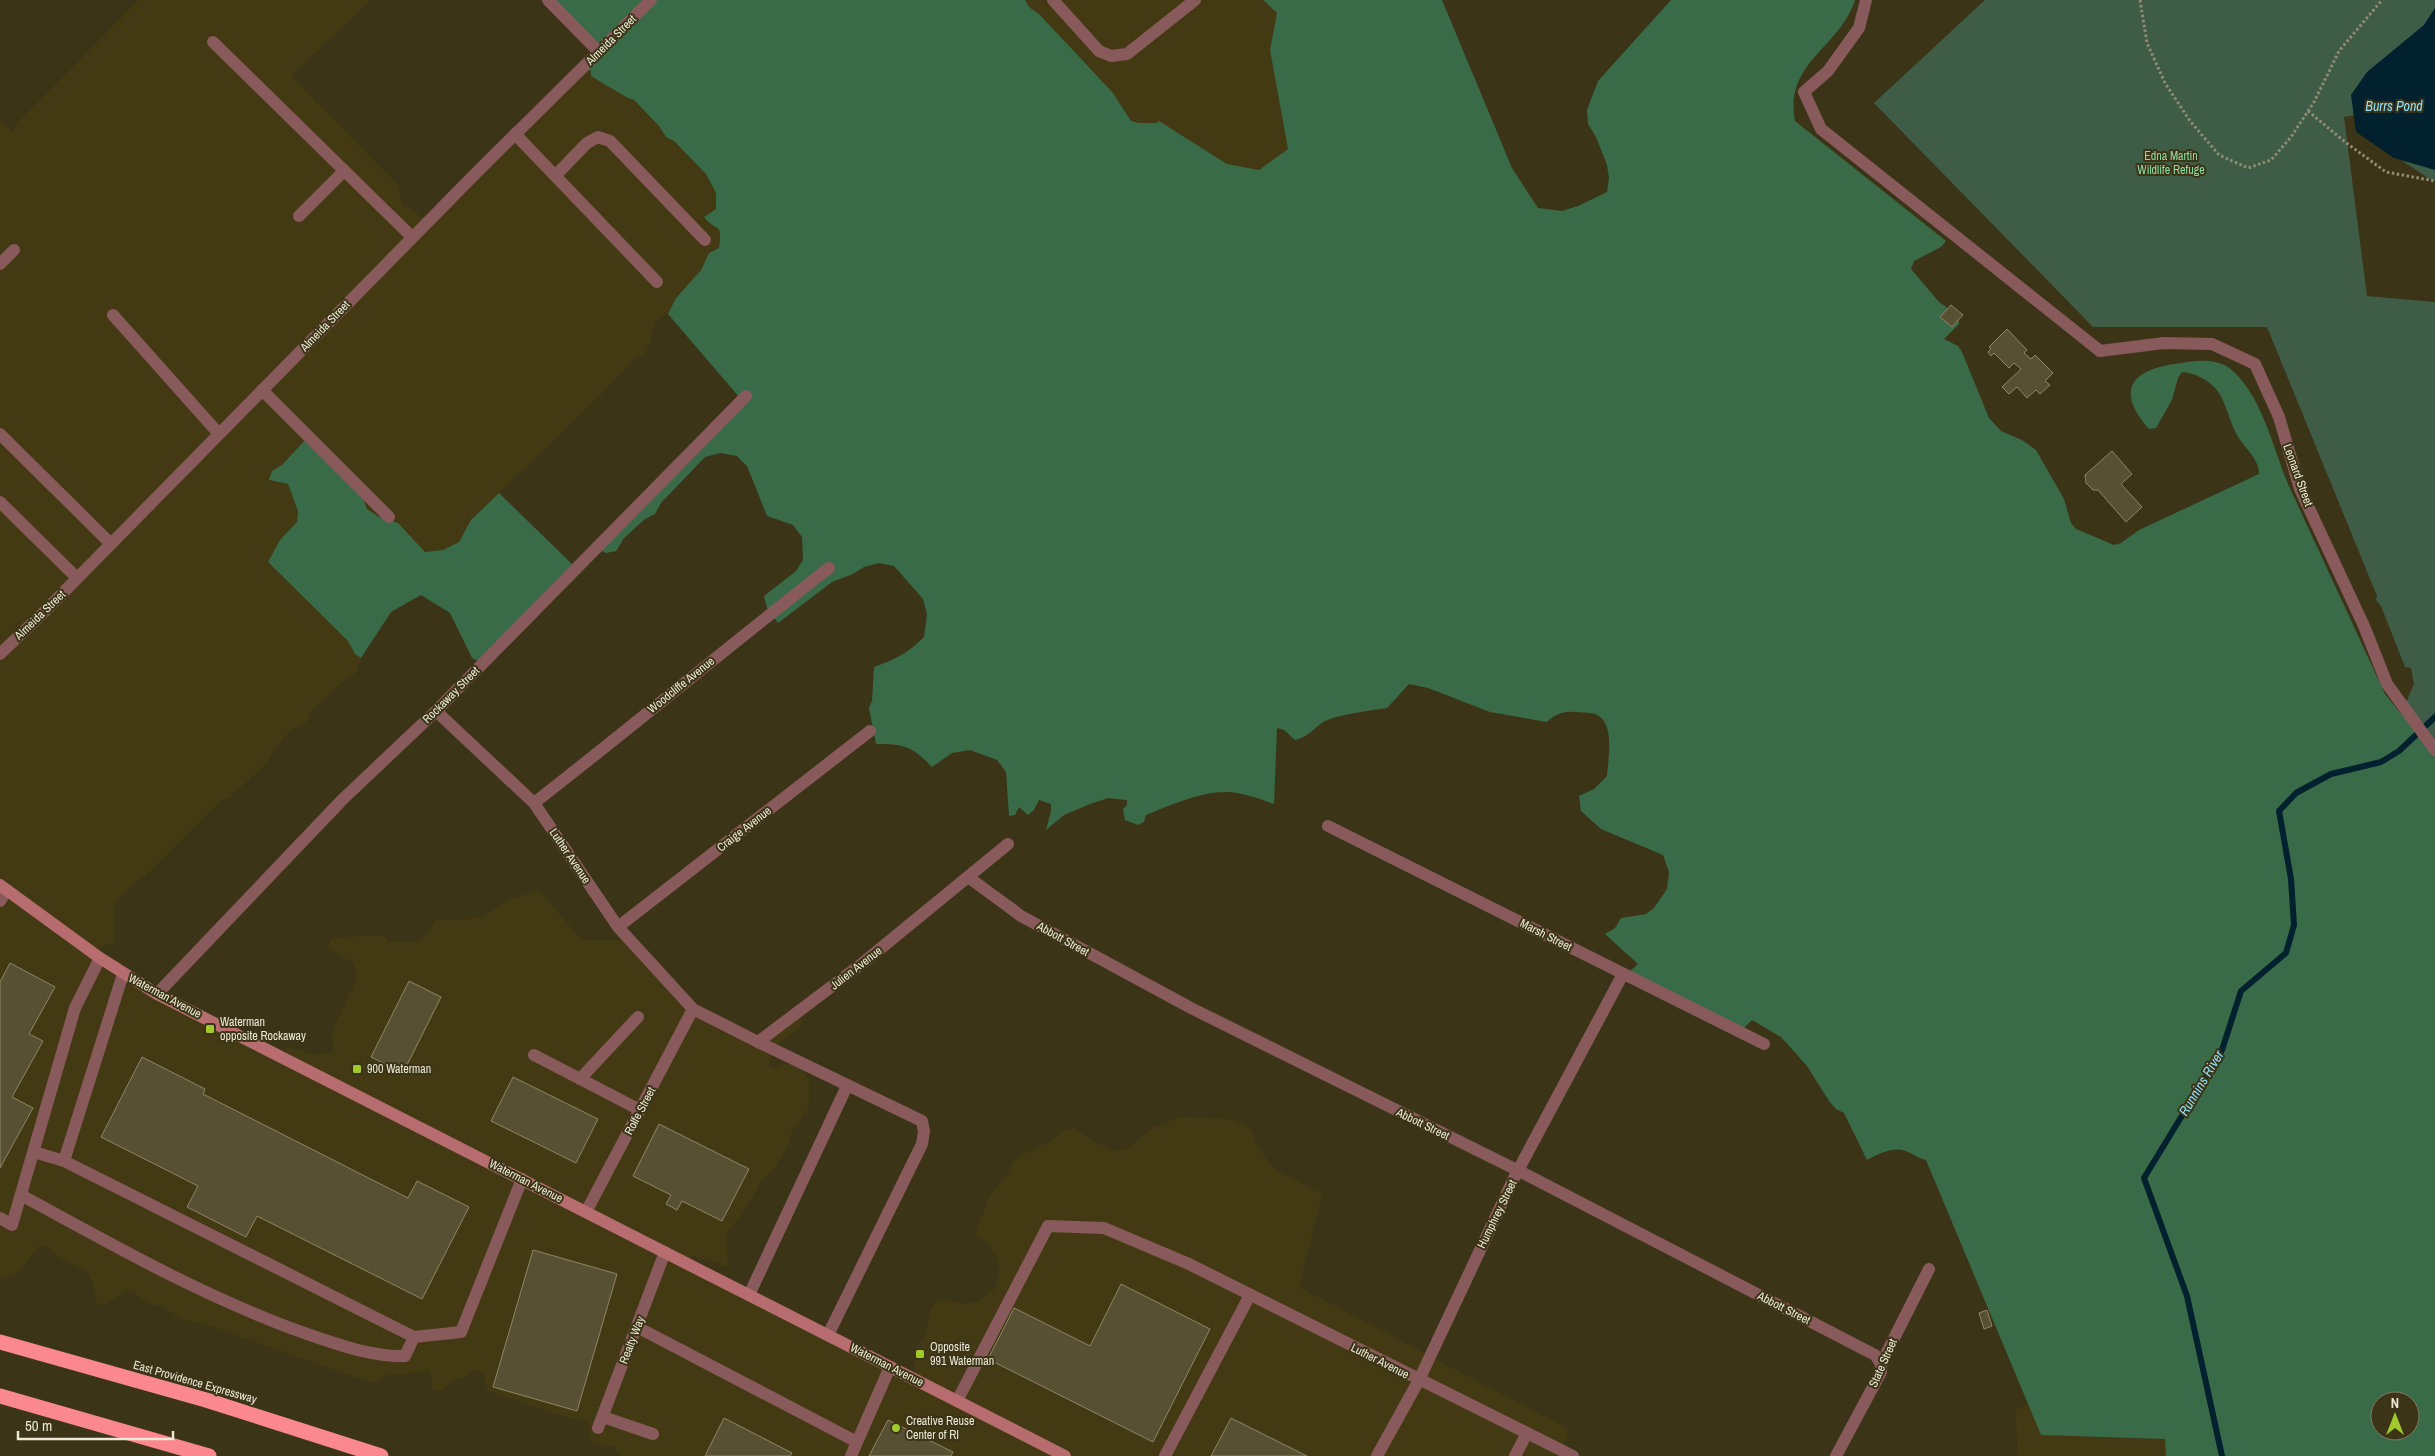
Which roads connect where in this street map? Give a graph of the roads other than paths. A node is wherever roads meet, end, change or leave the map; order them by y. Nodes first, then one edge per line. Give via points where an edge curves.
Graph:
1 (548, 0) edge
2 (651, 0) edge
3 (1053, 0) edge
4 (1195, 0) edge
5 (1866, 0) edge
6 (213, 42) dead end
7 (599, 52) junction
8 (515, 134) junction
9 (344, 171) junction
10 (555, 176) junction
11 (299, 216) dead end
12 (412, 237) junction
13 (705, 240) dead end
14 (14, 250) dead end
15 (0, 264) edge
16 (657, 282) dead end
17 (113, 315) dead end
18 (262, 390) junction
19 (746, 396) dead end
20 (0, 434) edge
21 (218, 434) junction
22 (0, 502) edge
23 (389, 517) dead end
24 (111, 544) junction
25 (829, 568) dead end
26 (77, 578) junction
27 (0, 654) edge
28 (436, 711) junction
29 (870, 731) dead end
30 (2435, 750) edge
31 (534, 803) junction
32 (1328, 826) dead end
33 (1008, 844) dead end
34 (968, 877) junction
35 (4, 887) edge
36 (0, 902) edge
37 (618, 927) junction
38 (100, 958) junction
39 (123, 974) junction
40 (1623, 974) junction
41 (157, 994) junction
42 (693, 1010) junction
43 (638, 1017) dead end
44 (758, 1042) junction
45 (1764, 1044) dead end
46 (534, 1055) dead end
47 (580, 1079) junction
48 (847, 1086) junction
49 (640, 1110) junction
50 (34, 1152) junction
51 (64, 1161) junction
52 (1519, 1171) junction
53 (522, 1179) junction
54 (21, 1195) junction
55 (586, 1212) junction
56 (0, 1218) edge
57 (665, 1252) junction
58 (1929, 1269) dead end
59 (749, 1295) junction
60 (1250, 1295) junction
61 (637, 1327) junction
62 (828, 1335) junction
63 (414, 1337) junction
64 (0, 1342) edge
65 (1880, 1364) junction
66 (890, 1367) junction
67 (1419, 1380) junction
68 (0, 1396) edge
69 (957, 1401) junction
70 (1527, 1433) junction
71 (653, 1434) dead end
72 (857, 1442) junction
73 (210, 1456) edge
74 (380, 1456) edge
75 (851, 1456) edge
76 (1065, 1456) edge
77 (1165, 1456) edge
78 (1377, 1456) edge
79 (1514, 1456) edge
80 (1572, 1456) edge
81 (1836, 1456) edge

1 - 7 street
2 - 7 street, Almeida Street
3 - 4 street via 1099,51 1111,56 1127,54
5 - 30 street, Leonard Street via 1859,28 1828,71 1804,92 1821,129 2100,351 2164,344 2212,344 2255,364 2279,417 2300,489 2364,626 2387,684
6 - 9 street
7 - 8 street, Almeida Street
8 - 10 street
8 - 12 street, Almeida Street
9 - 11 street
9 - 12 street
10 - 13 street via 588,143 598,137 610,141
10 - 16 street
12 - 18 street, Almeida Street
14 - 15 street
17 - 21 street
18 - 21 street, Almeida Street
18 - 23 street
19 - 28 street, Rockaway Street
20 - 24 street
21 - 24 street, Almeida Street
22 - 26 street
24 - 26 street, Almeida Street
25 - 31 street, Woodcliffe Avenue
26 - 27 street, Almeida Street
28 - 31 street, Luther Avenue
28 - 41 street, Rockaway Street via 343,799
29 - 37 street, Craige Avenue
31 - 37 street, Luther Avenue
32 - 40 street, Marsh Street
33 - 34 street, Julien Avenue
34 - 44 street, Julien Avenue via 864,962
34 - 52 street, Abbott Street via 1021,916 1191,1008
35 - 36 street
35 - 38 main road, Waterman Avenue
37 - 42 street, Luther Avenue
38 - 39 main road, Waterman Avenue
38 - 50 street via 75,1008
39 - 41 main road, Waterman Avenue
39 - 51 street
40 - 45 street, Marsh Street
40 - 52 street, Humphrey Street
41 - 53 main road, Waterman Avenue
42 - 44 street
42 - 49 street, Rolfe Street
43 - 47 street
44 - 48 street
46 - 47 street
47 - 49 street
48 - 59 street
48 - 62 street via 922,1121 924,1131 922,1144
49 - 55 street, Rolfe Street
50 - 51 street
50 - 54 street
51 - 63 street
52 - 65 street, Abbott Street via 1875,1355
52 - 67 street, Humphrey Street
53 - 55 main road, Waterman Avenue
53 - 63 street via 461,1332
54 - 56 street via 12,1225
54 - 63 street via 181,1280 266,1320 384,1357 405,1356
55 - 57 main road, Waterman Avenue
57 - 59 main road, Waterman Avenue
57 - 61 street, Realty Way
58 - 65 street, State Street
59 - 62 main road, Waterman Avenue
60 - 67 street, Luther Avenue
60 - 69 street, Luther Avenue via 1189,1264 1104,1228 1048,1226
60 - 77 street
61 - 71 street, Realty Way via 600,1422
61 - 72 street
62 - 66 main road, Waterman Avenue
64 - 74 highway, East Providence Expressway via 206,1400
65 - 81 street, State Street via 1880,1372
66 - 69 main road, Waterman Avenue
66 - 72 street
67 - 70 street, Luther Avenue
67 - 78 street, Humphrey Street
68 - 73 highway
69 - 76 main road, Waterman Avenue
70 - 79 street
70 - 80 street, Luther Avenue
72 - 75 street

